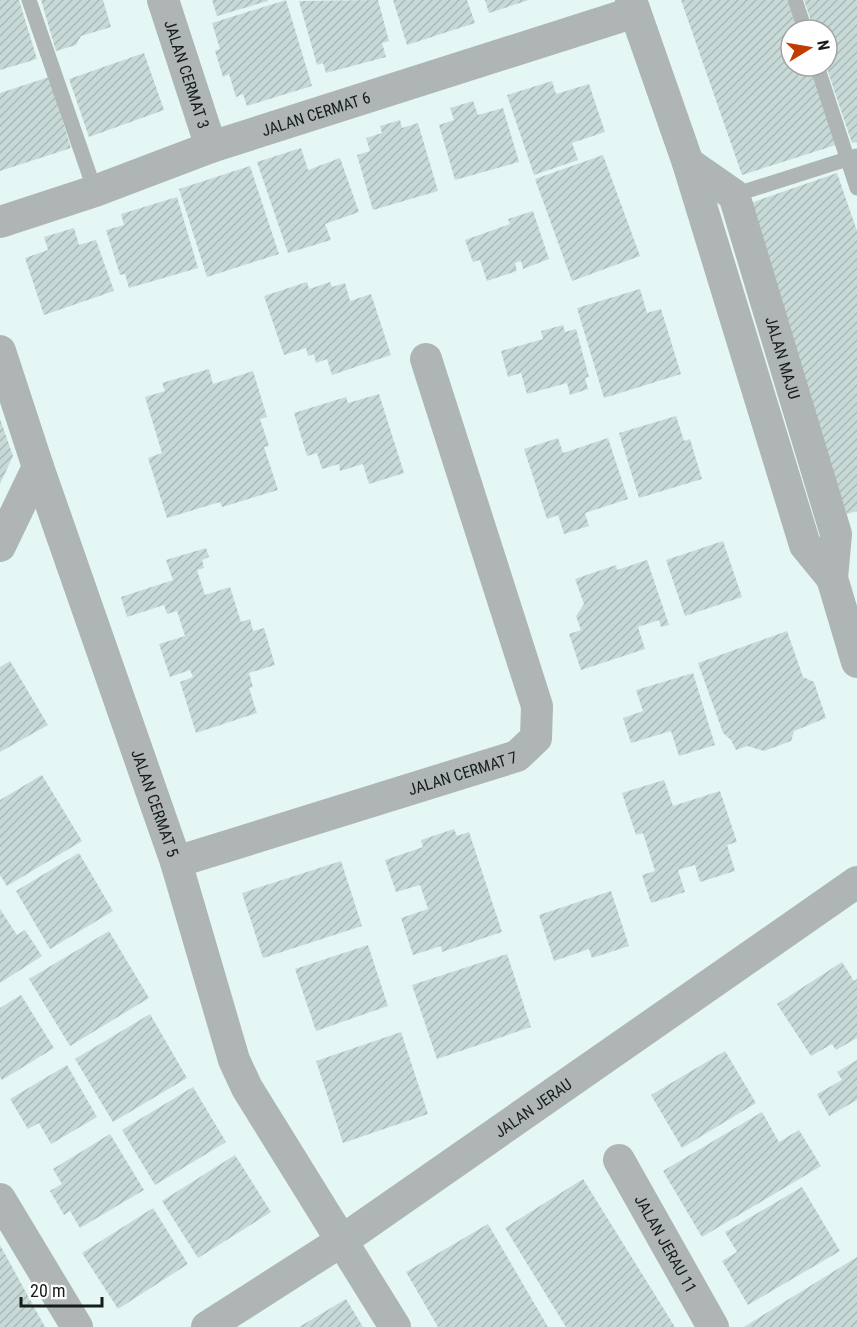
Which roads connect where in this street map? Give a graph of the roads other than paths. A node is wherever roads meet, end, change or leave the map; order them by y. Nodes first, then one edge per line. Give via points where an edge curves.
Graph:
1 (29, 0) edge
2 (163, 0) edge
3 (795, 0) edge
4 (633, 6) edge
5 (801, 18) edge
6 (822, 78) edge
7 (211, 147) junction
8 (852, 157) edge
9 (688, 163) junction
10 (857, 188) edge
11 (95, 191) junction
12 (734, 195) junction
13 (0, 222) edge
14 (0, 351) edge
15 (426, 359) dead end
16 (38, 467) junction
17 (0, 546) edge
18 (844, 574) edge
19 (857, 662) edge
20 (176, 861) junction
21 (857, 882) edge
22 (619, 1160) dead end
23 (0, 1199) edge
24 (343, 1240) junction
25 (77, 1327) edge
26 (207, 1327) edge
27 (395, 1327) edge
28 (713, 1327) edge

1 - 11 lane
2 - 7 street, JALAN CERMAT 3
3 - 5 lane
4 - 7 street, JALAN CERMAT 6
4 - 9 street, JALAN MAJU
6 - 8 lane
7 - 11 street, JALAN CERMAT 6
8 - 10 lane
8 - 12 lane
9 - 12 street
9 - 18 street, JALAN MAJU via 805,545
11 - 13 street, JALAN CERMAT 6
12 - 18 street, JALAN MAJU via 836,534
14 - 16 street, JALAN CERMAT 5
15 - 20 street, JALAN CERMAT 7 via 537,706 536,738 517,756
16 - 17 street
16 - 20 street, JALAN CERMAT 5
18 - 19 street, JALAN MAJU
20 - 24 street, JALAN CERMAT 5 via 234,1060 247,1088
21 - 24 street, JALAN JERAU
22 - 28 street, JALAN JERAU 11
23 - 25 street
24 - 26 street, JALAN JERAU
24 - 27 street, JALAN CERMAT 5

